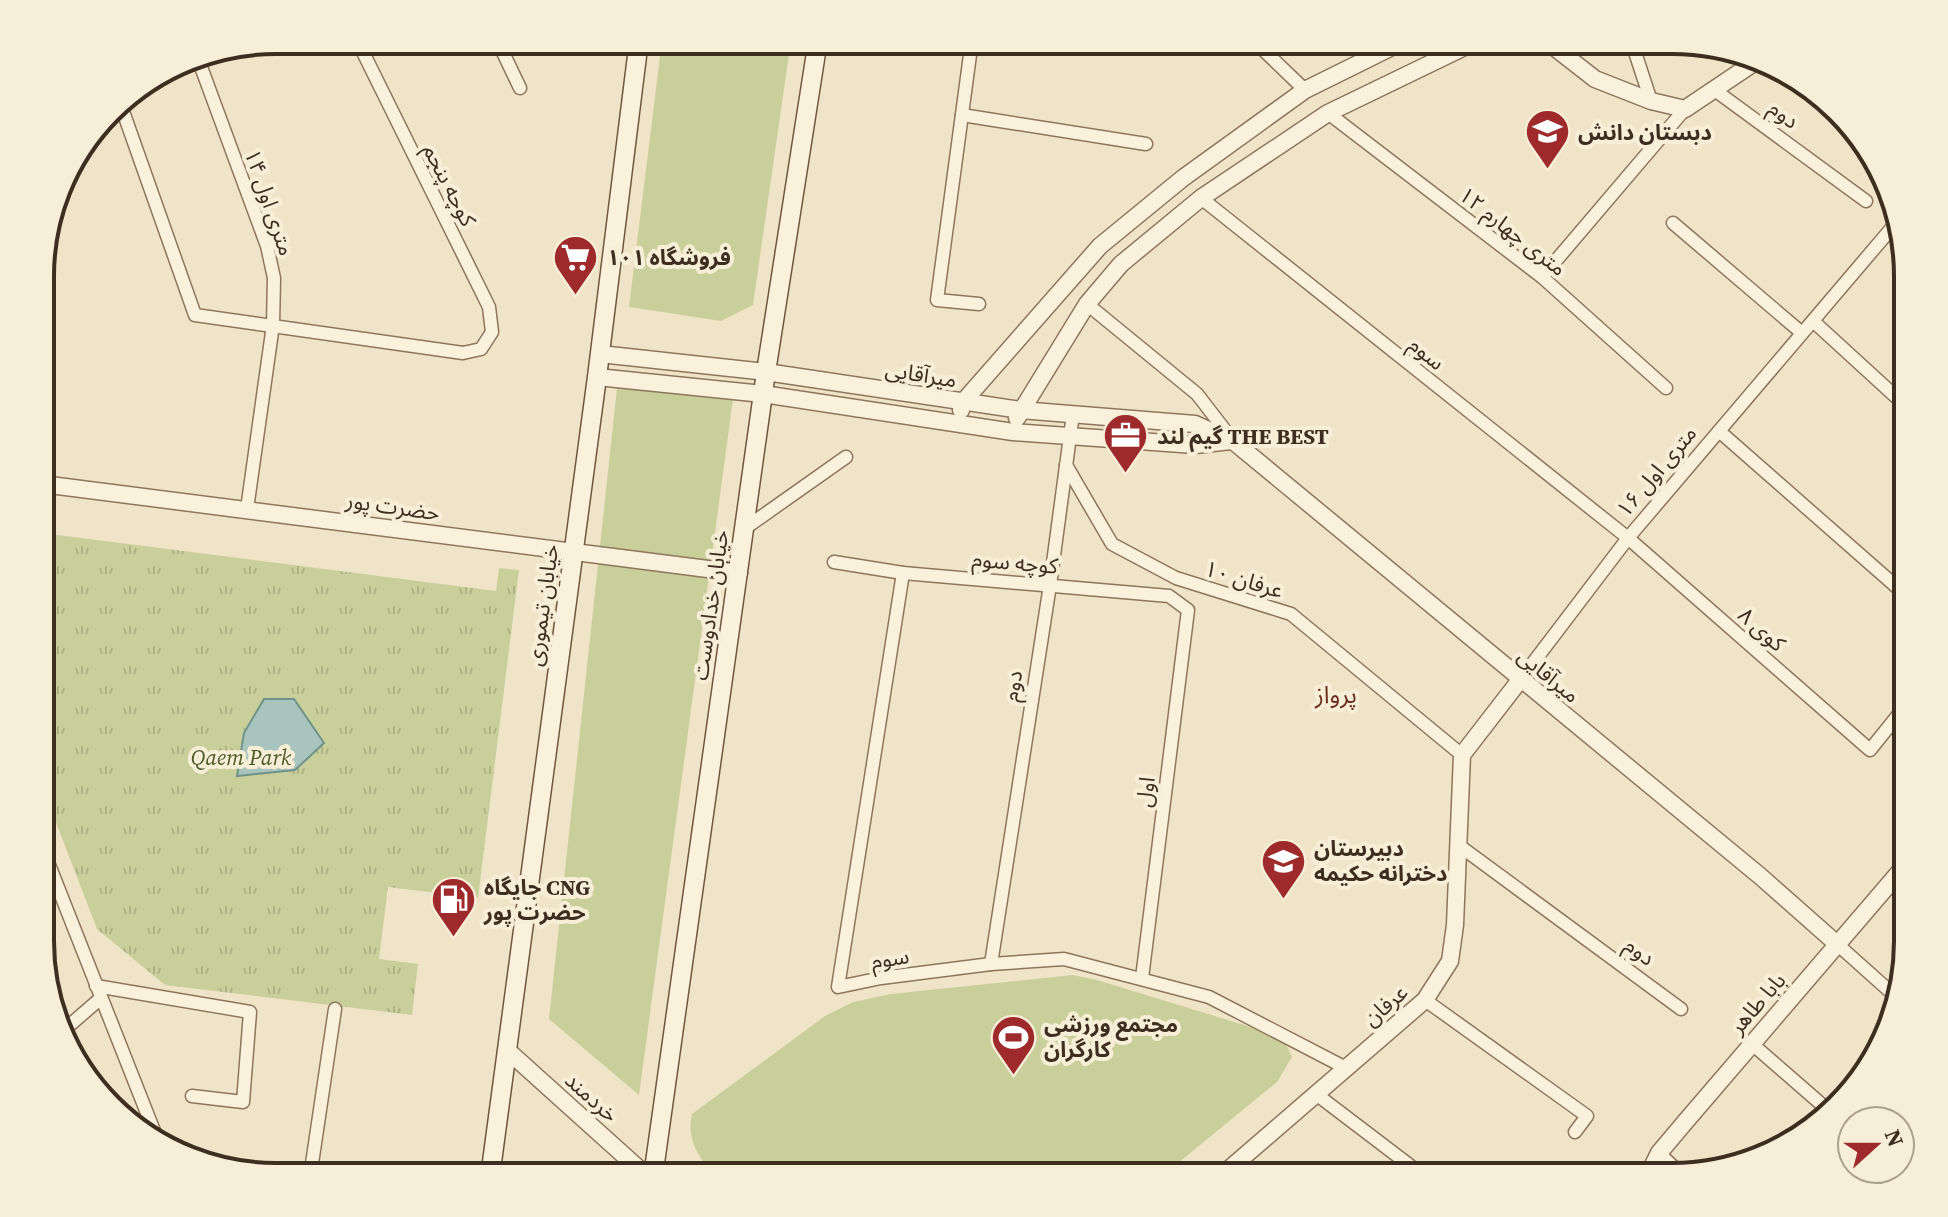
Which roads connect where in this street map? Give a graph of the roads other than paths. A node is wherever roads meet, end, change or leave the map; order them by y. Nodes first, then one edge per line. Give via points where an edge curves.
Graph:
1 (364, 54) edge
2 (504, 54) edge
3 (637, 54) edge
4 (816, 54) edge
5 (970, 54) edge
6 (1268, 54) edge
7 (1378, 54) edge
8 (1450, 54) edge
9 (1563, 54) edge
10 (1636, 54) edge
11 (201, 68) edge
12 (1747, 68) edge
13 (520, 88) dead end
14 (1305, 90) junction
15 (1716, 91) junction
16 (1651, 101) junction
17 (1685, 109) junction
18 (1328, 113) junction
19 (124, 115) edge
20 (962, 115) junction
21 (1146, 144) dead end
22 (1201, 198) junction
23 (1866, 201) dead end
24 (1673, 223) dead end
25 (1889, 231) edge
26 (1542, 277) junction
27 (979, 304) dead end
28 (1087, 304) junction
29 (1813, 321) junction
30 (273, 325) junction
31 (1802, 333) junction
32 (600, 354) junction
33 (766, 372) junction
34 (597, 377) junction
35 (1666, 388) dead end
36 (763, 394) junction
37 (1894, 395) edge
38 (963, 402) junction
39 (1020, 410) junction
40 (1073, 414) junction
41 (957, 423) junction
42 (1719, 431) junction
43 (1013, 432) junction
44 (1069, 436) junction
45 (1233, 441) junction
46 (846, 457) dead end
47 (1066, 465) junction
48 (54, 485) edge
49 (247, 509) junction
50 (744, 529) junction
51 (1628, 538) junction
52 (573, 552) junction
53 (834, 562) dead end
54 (739, 573) junction
55 (903, 573) junction
56 (1050, 585) junction
57 (1894, 585) edge
58 (1188, 610) joint
59 (1520, 680) junction
60 (1894, 720) edge
61 (1462, 755) junction
62 (1457, 844) junction
63 (54, 878) edge
64 (1894, 878) edge
65 (1837, 944) junction
66 (991, 964) junction
67 (1142, 978) junction
68 (1888, 990) edge
69 (98, 992) junction
70 (1425, 1000) junction
71 (335, 1009) dead end
72 (1681, 1009) dead end
73 (70, 1023) edge
74 (1751, 1043) junction
75 (507, 1050) junction
76 (1346, 1068) junction
77 (1316, 1094) junction
78 (192, 1096) dead end
79 (1822, 1104) edge
80 (152, 1125) edge
81 (1575, 1132) dead end
82 (1659, 1153) junction
83 (312, 1163) edge
84 (492, 1163) edge
85 (635, 1163) edge
86 (653, 1163) edge
87 (1236, 1163) edge
88 (1407, 1163) edge
89 (1654, 1163) edge
90 (1669, 1163) edge

1 - 30 street, کوچه پنجم via 489,307 492,332 481,349 463,353
2 - 13 street
3 - 32 main road, خیابان تیموری
4 - 33 main road, خیابان خدادوست
5 - 20 street
6 - 14 street
7 - 14 street
8 - 18 street
9 - 16 street via 1595,79
10 - 16 street
11 - 30 street, ۱۴ متری اول via 267,246 274,278
12 - 15 street
14 - 38 street via 1100,246
15 - 17 street
15 - 23 street, دوم
16 - 17 street
17 - 26 street
18 - 22 street
18 - 26 street, ۱۲ متری چهارم
19 - 30 street via 195,315
20 - 21 street
20 - 27 street via 937,300
22 - 28 street via 1121,264
22 - 51 street, سوم
24 - 31 street
25 - 29 street, ۱۶ متری اول
26 - 35 street, ۱۲ متری چهارم
28 - 39 street
28 - 45 street via 1197,394
29 - 31 street, ۱۶ متری اول
29 - 37 street
30 - 49 street, ۱۴ متری اول
31 - 42 street, ۱۶ متری اول
32 - 33 street, میرآقایی
32 - 34 main road, خیابان تیموری
33 - 36 main road, خیابان خدادوست
33 - 38 street, میرآقایی
34 - 36 street, میرآقایی
34 - 52 main road, خیابان تیموری
36 - 41 street, میرآقایی
36 - 50 main road, خیابان خدادوست
38 - 39 street, میرآقایی
38 - 41 street
39 - 40 street, میرآقایی
39 - 43 street
40 - 44 street, دوم
40 - 45 street, میرآقایی via 1195,424
41 - 43 street, میرآقایی
42 - 51 street, ۱۶ متری اول
42 - 57 street
43 - 44 street, میرآقایی
44 - 45 street, میرآقایی via 1195,445
44 - 47 street, دوم
45 - 59 street, میرآقایی
46 - 50 street
47 - 56 street, دوم
47 - 61 street, عرفان ۱۰ via 1112,544 1176,578 1291,614
48 - 49 street, حضرت پور
49 - 52 street, حضرت پور
50 - 54 main road, خیابان خدادوست
51 - 59 street, ۱۶ متری اول
51 - 60 street, کوی ۸ via 1870,750
52 - 54 street, حضرت پور
52 - 75 main road, خیابان تیموری
53 - 55 street, کوچه سوم
54 - 86 main road, خیابان خدادوست
55 - 56 street, کوچه سوم
55 - 66 street, سوم via 838,987
56 - 58 street, کوچه سوم via 1169,596
56 - 66 street, دوم
58 - 67 street, اول
59 - 61 street, ۱۶ متری اول
59 - 65 street, میرآقایی
61 - 62 street, عرفان
62 - 70 street, عرفان via 1450,961
62 - 72 street, دوم
63 - 69 street
64 - 65 street, بابا طاهر
65 - 68 street
65 - 74 street, بابا طاهر
66 - 67 street, سوم via 1064,959
67 - 76 street, سوم via 1209,997
69 - 73 street
69 - 78 street via 250,1012 243,1102
69 - 80 street
70 - 76 street, عرفان
70 - 81 street via 1587,1116
71 - 83 street
74 - 79 street
74 - 82 street, بابا طاهر
75 - 84 main road, خیابان تیموری
75 - 85 street, خردمند
76 - 77 street, عرفان
77 - 87 street, عرفان
77 - 88 street
82 - 89 street, بابا طاهر
82 - 90 street

